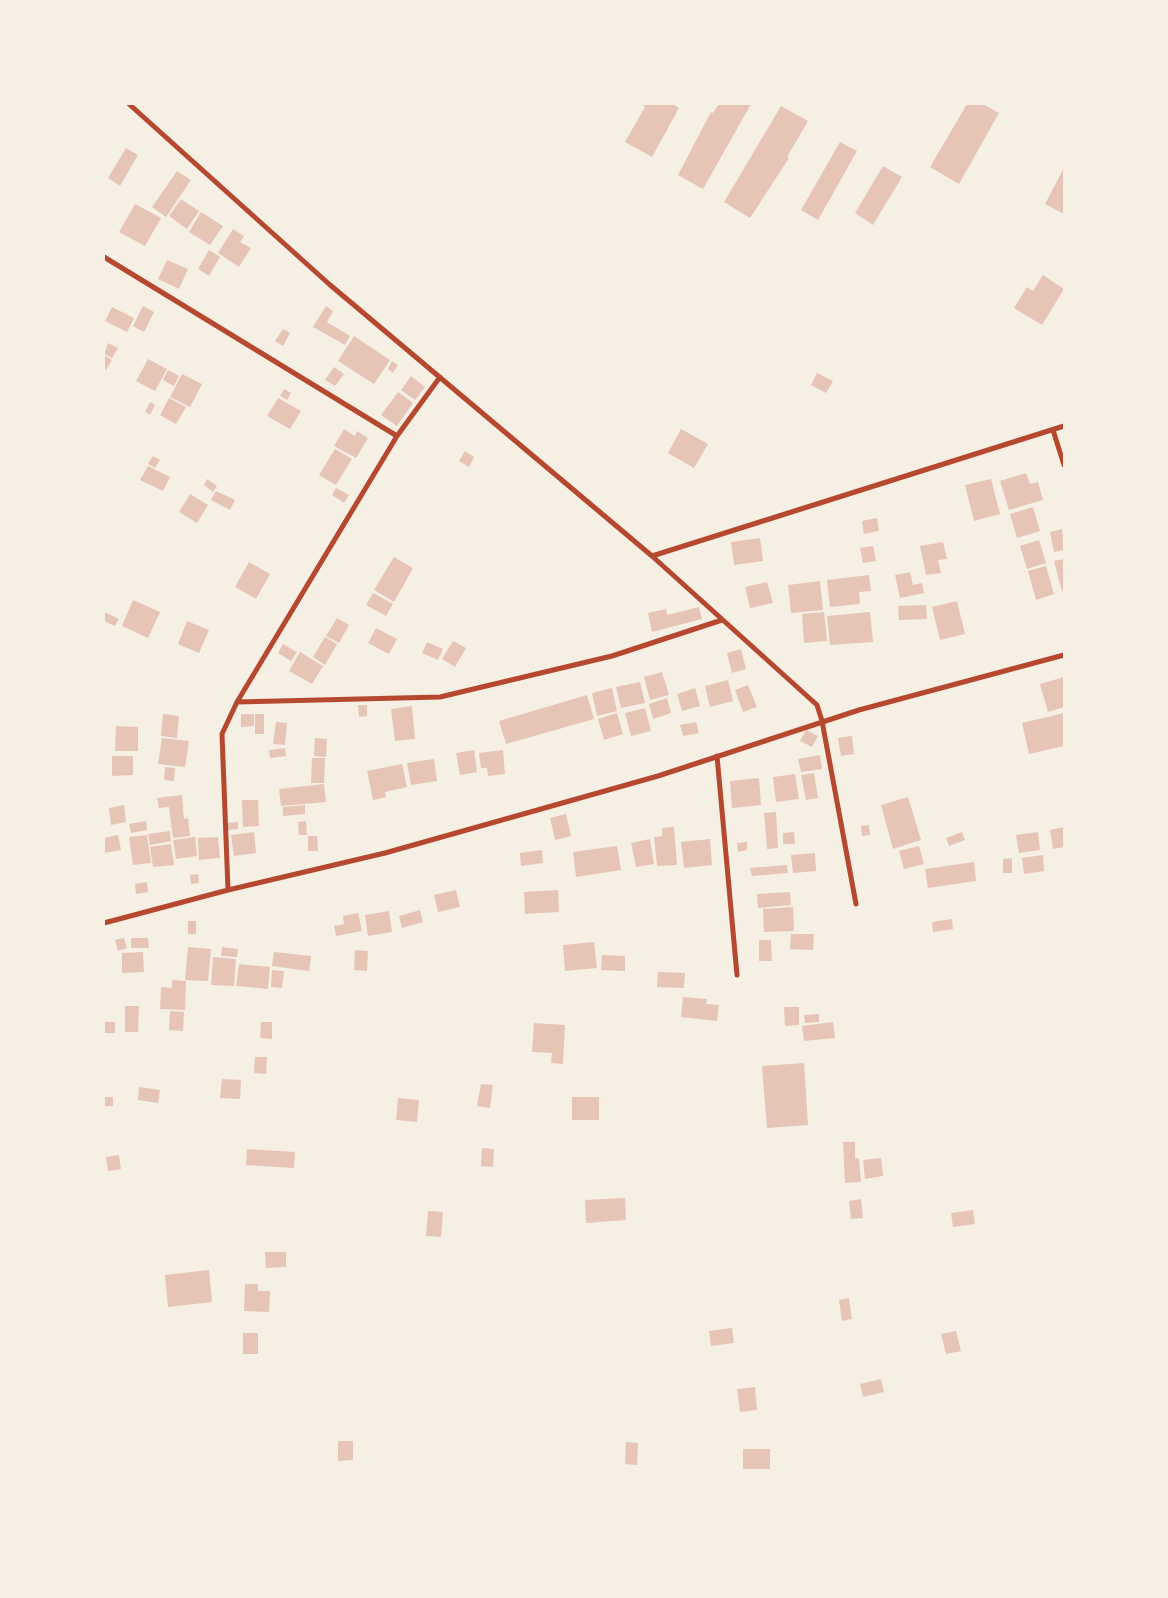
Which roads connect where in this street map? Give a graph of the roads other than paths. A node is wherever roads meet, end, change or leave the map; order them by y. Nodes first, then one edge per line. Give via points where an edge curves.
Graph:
1 (129, 104) edge
2 (104, 258) edge
3 (440, 377) junction
4 (1064, 426) edge
5 (1053, 430) junction
6 (397, 436) junction
7 (1064, 465) edge
8 (652, 556) junction
9 (722, 620) junction
10 (1064, 655) edge
11 (237, 702) junction
12 (822, 721) junction
13 (717, 756) junction
14 (228, 890) junction
15 (856, 904) dead end
16 (104, 923) edge
17 (737, 975) dead end

1 - 3 street via 329,284
2 - 6 street
3 - 6 street
3 - 8 street
4 - 5 street
5 - 7 street
5 - 8 street
6 - 11 street
8 - 9 street
9 - 11 street via 612,656 440,697
9 - 12 street via 817,705
10 - 12 street
11 - 14 street via 222,734
12 - 13 street
12 - 15 street
13 - 14 street via 658,776 385,853
13 - 17 street
14 - 16 street

